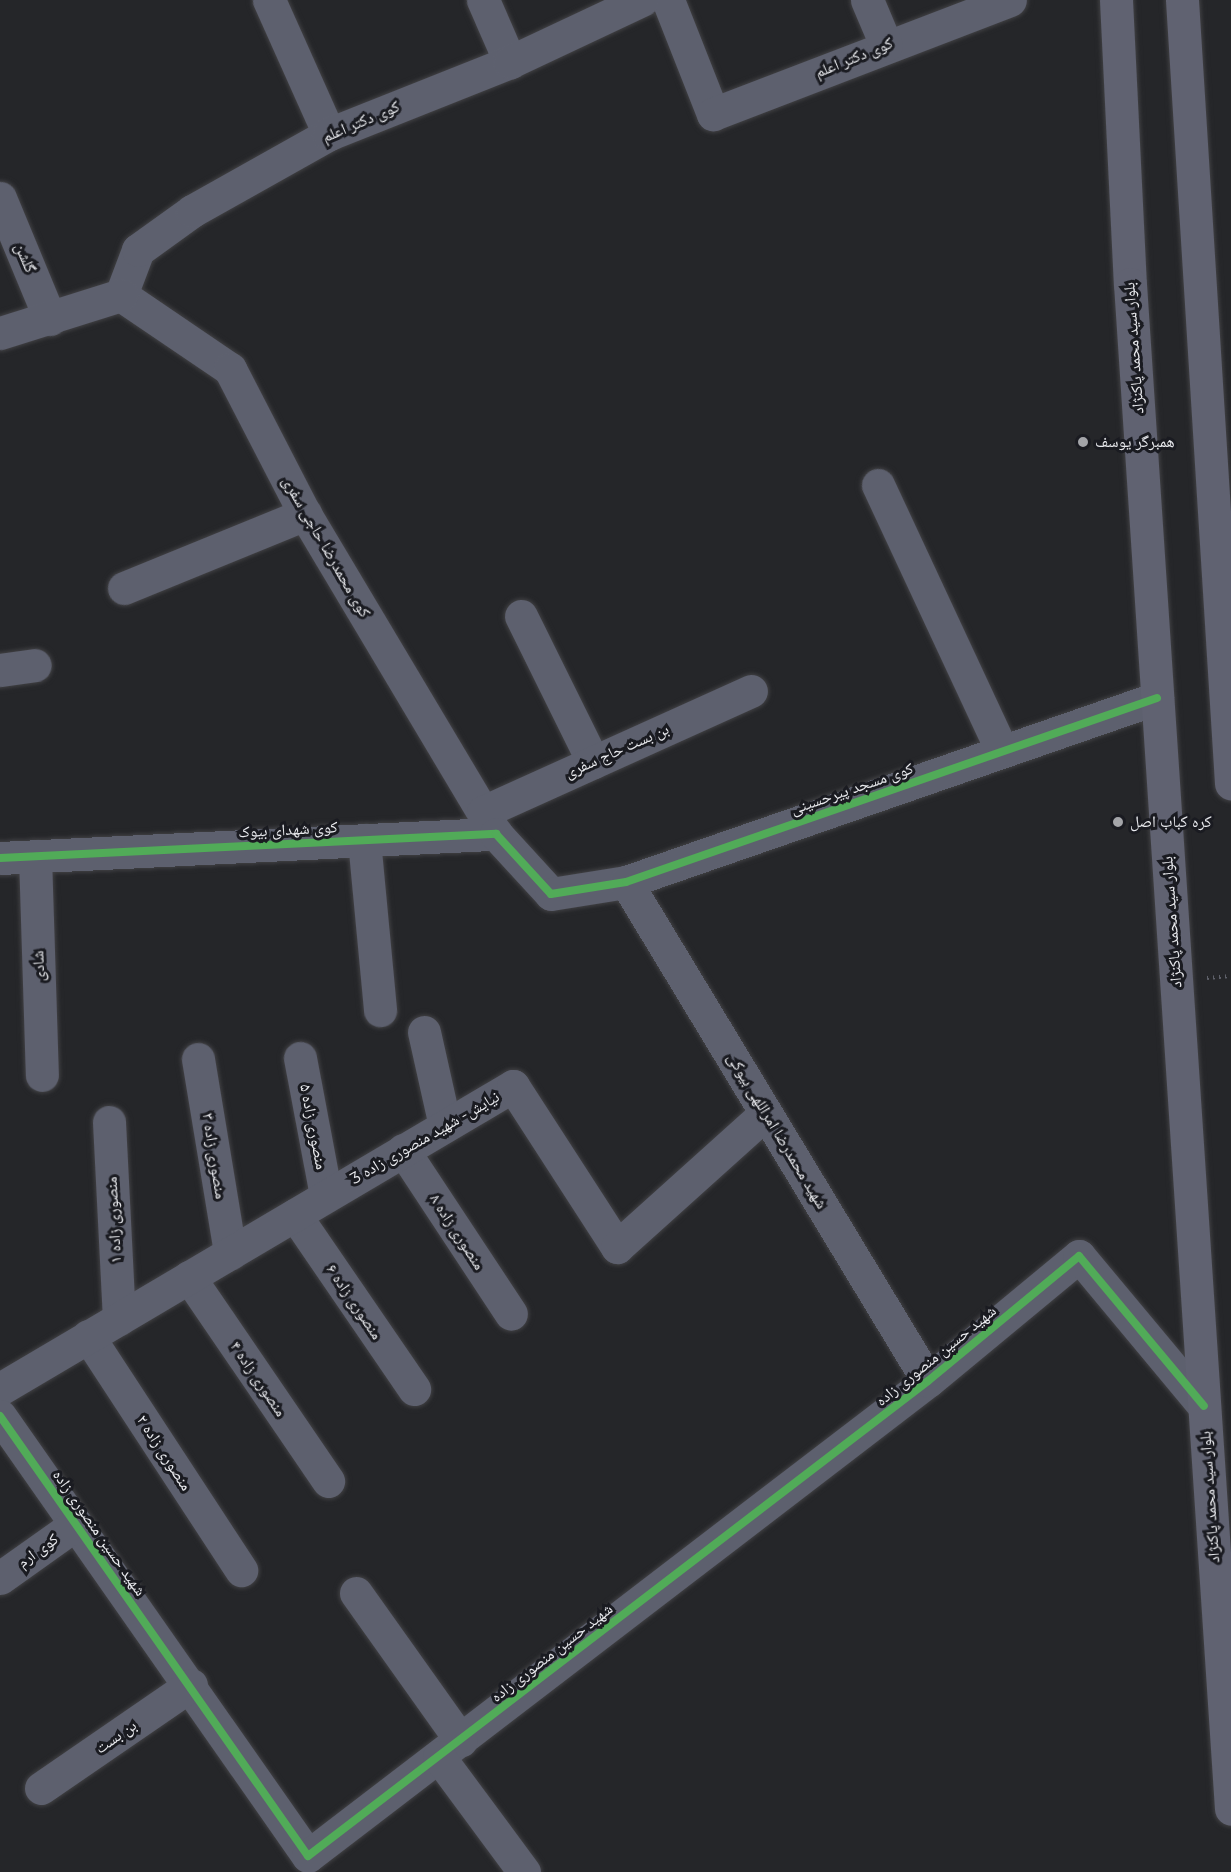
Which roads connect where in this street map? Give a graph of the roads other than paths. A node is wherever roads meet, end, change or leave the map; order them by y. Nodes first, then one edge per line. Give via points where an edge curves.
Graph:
1 (269, 0) edge
2 (483, 0) edge
3 (642, 0) edge
4 (668, 0) edge
5 (867, 0) edge
6 (1010, 0) edge
7 (1116, 0) edge
8 (1182, 0) edge
9 (886, 45) junction
10 (510, 62) junction
11 (328, 134) junction
12 (0, 198) edge
13 (121, 295) junction
14 (50, 319) junction
15 (0, 333) edge
16 (878, 485) dead end
17 (305, 514) junction
18 (124, 588) dead end
19 (521, 616) dead end
20 (35, 665) dead end
21 (0, 670) edge
22 (751, 691) dead end
23 (1157, 698) junction
24 (1002, 752) junction
25 (592, 762) junction
26 (1230, 765) edge
27 (490, 823) junction
28 (364, 840) junction
29 (35, 856) junction
30 (0, 858) edge
31 (626, 882) junction
32 (380, 1010) dead end
33 (424, 1032) dead end
34 (300, 1058) dead end
35 (198, 1059) dead end
36 (42, 1075) dead end
37 (766, 1113) junction
38 (109, 1122) dead end
39 (445, 1126) junction
40 (403, 1150) junction
41 (326, 1196) junction
42 (295, 1215) junction
43 (230, 1253) junction
44 (189, 1277) junction
45 (511, 1314) dead end
46 (119, 1318) junction
47 (88, 1336) junction
48 (928, 1382) junction
49 (0, 1389) edge
50 (414, 1389) dead end
51 (1204, 1406) junction
52 (0, 1416) edge
53 (328, 1481) dead end
54 (75, 1524) junction
55 (241, 1570) dead end
56 (0, 1578) edge
57 (356, 1593) dead end
58 (190, 1685) junction
59 (450, 1749) junction
60 (41, 1788) dead end
61 (1231, 1809) edge
62 (524, 1872) edge

1 - 11 street
2 - 10 street
3 - 10 street, کوی دکتر اعلم
4 - 9 street, کوی دکتر اعلم via 713,114
5 - 9 street
6 - 9 street, کوی دکتر اعلم
7 - 23 main road, بلوار سید محمد پاکنژاد
8 - 26 main road
10 - 11 street, کوی دکتر اعلم
11 - 13 street, کوی دکتر اعلم via 192,211 138,250
12 - 14 street, گلشن
13 - 14 street
13 - 17 street, کوی محمدرضا حاجی سفری via 230,369
14 - 15 street
16 - 24 street
17 - 18 street
17 - 27 street, کوی محمدرضا حاجی سفری
19 - 25 street
20 - 21 street
22 - 25 street, بن بست حاج سفری
23 - 24 street, کوی مسجد پیرحسینی
23 - 51 main road, بلوار سید محمد پاکنژاد
24 - 31 street, کوی مسجد پیرحسینی
25 - 27 street, بن بست حاج سفری
27 - 28 street, کوی شهدای بیوک
27 - 31 street, کوی مسجد پیرحسینی via 551,894
28 - 29 street, کوی شهدای بیوک
28 - 32 street
29 - 30 street, کوی شهدای بیوک
29 - 36 street, شادی
31 - 37 street, شهید محمدرضا امراللهی بیوکی
33 - 39 street
34 - 41 street, منصوری زاده ۵
35 - 43 street, منصوری زاده ۳
37 - 39 street, نیایش- شهید منصوری زاده 3 via 617,1247 513,1086
37 - 48 street, شهید محمدرضا امراللهی بیوکی
38 - 46 street, منصوری زاده ۱
39 - 40 street, نیایش- شهید منصوری زاده 3
40 - 41 street, نیایش- شهید منصوری زاده 3
40 - 45 street, منصوری زاده ۸
41 - 42 street, نیایش- شهید منصوری زاده 3
42 - 43 street, نیایش- شهید منصوری زاده 3
42 - 50 street, منصوری زاده ۶
43 - 44 street, نیایش- شهید منصوری زاده 3
44 - 46 street, نیایش- شهید منصوری زاده 3
44 - 53 street, منصوری زاده ۴
46 - 47 street, نیایش- شهید منصوری زاده 3
47 - 49 street, نیایش- شهید منصوری زاده 3
47 - 55 street, منصوری زاده ۲
48 - 51 street, شهید حسین منصوری زاده via 1079,1256
48 - 59 street, شهید حسین منصوری زاده
51 - 61 main road, بلوار سید محمد پاکنژاد
52 - 54 street, شهید حسین منصوری زاده
54 - 56 street, کوی ارم
54 - 58 street, شهید حسین منصوری زاده
57 - 59 street
58 - 59 street, شهید حسین منصوری زاده via 308,1856
58 - 60 street, بن بست
59 - 62 street

